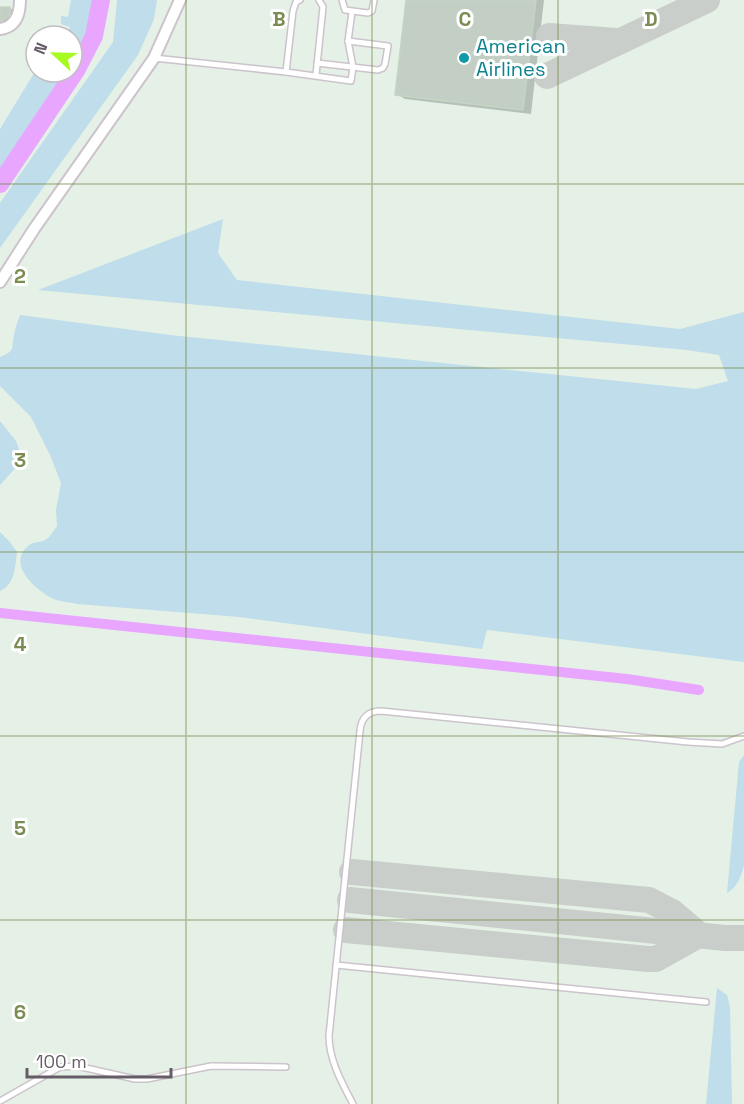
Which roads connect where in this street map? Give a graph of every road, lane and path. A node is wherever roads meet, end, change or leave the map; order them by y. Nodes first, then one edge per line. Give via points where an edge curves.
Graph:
1 (20, 0) edge
2 (180, 0) edge
3 (300, 0) edge
4 (319, 0) edge
5 (342, 0) edge
6 (374, 0) edge
7 (352, 12) junction
8 (0, 29) edge
9 (348, 41) junction
10 (154, 58) junction
11 (317, 63) junction
12 (353, 67) junction
13 (286, 72) junction
14 (316, 75) junction
15 (0, 282) edge
16 (744, 736) edge
17 (336, 965) junction
18 (706, 1002) dead end
19 (286, 1067) dead end
20 (0, 1101) edge
21 (353, 1104) edge

1 - 8 street via 17,19
2 - 10 street
3 - 13 lane via 292,10
4 - 11 lane via 323,7
5 - 7 lane via 345,10
6 - 7 lane via 372,11
7 - 9 lane
9 - 12 lane
9 - 12 lane via 388,46 382,68
10 - 13 lane
10 - 15 street
11 - 12 lane
11 - 14 lane
12 - 14 lane via 351,81
13 - 14 lane
16 - 17 lane via 722,744 688,742 381,711 369,713 361,724
17 - 18 lane
17 - 21 lane via 329,1047
19 - 20 lane via 211,1066 135,1079 77,1066 60,1067

